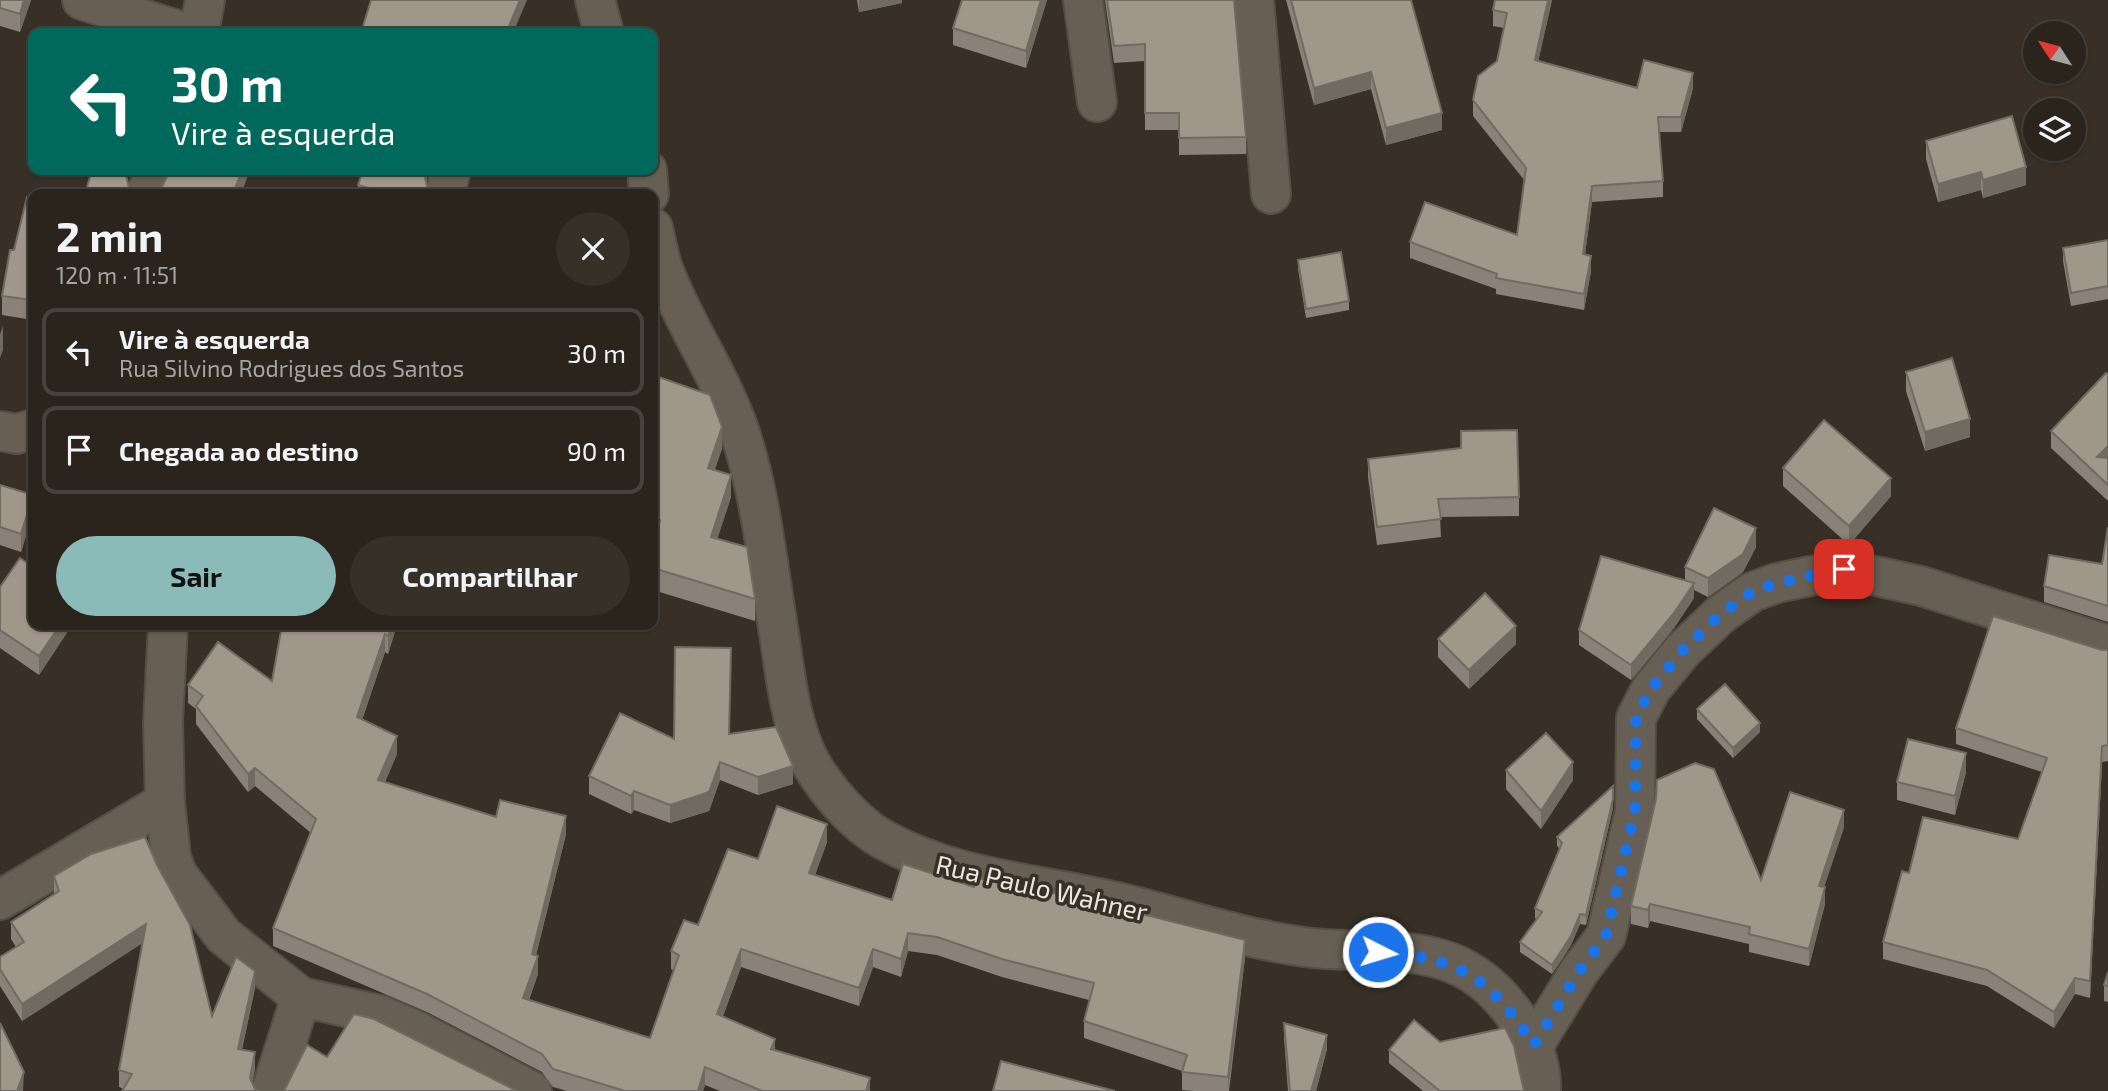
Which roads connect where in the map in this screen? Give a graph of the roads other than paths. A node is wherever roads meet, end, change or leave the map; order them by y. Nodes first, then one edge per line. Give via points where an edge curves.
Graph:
1 (82, 0) edge
2 (205, 0) edge
3 (595, 0) edge
4 (1083, 0) edge
5 (1254, 0) edge
6 (171, 28) edge
7 (200, 28) edge
8 (603, 28) edge
9 (1097, 102) dead end
10 (1271, 194) dead end
11 (658, 248) edge
12 (0, 431) edge
13 (28, 431) edge
14 (168, 630) edge
15 (2108, 645) edge
16 (164, 802) junction
17 (0, 900) edge
18 (302, 997) junction
19 (1534, 1045) junction
20 (271, 1091) edge
21 (532, 1091) edge
22 (1541, 1091) edge

1 - 6 street
2 - 7 street
3 - 8 street
4 - 9 street
5 - 10 street
11 - 19 street, Rua Paulo Wahner via 664,272 725,397 746,455 795,721 811,763 843,807 880,838 928,862 986,878 1116,902 1223,932 1307,947 1424,955 1460,967 1492,990
12 - 13 street
14 - 16 street
15 - 19 street via 1922,586 1844,569 1752,592 1683,650 1651,689 1636,718 1635,811 1606,936
16 - 17 street
16 - 18 street via 171,857 188,891 224,936
18 - 20 street
18 - 21 street via 381,1015
19 - 22 street, Rua Paulo Wahner

